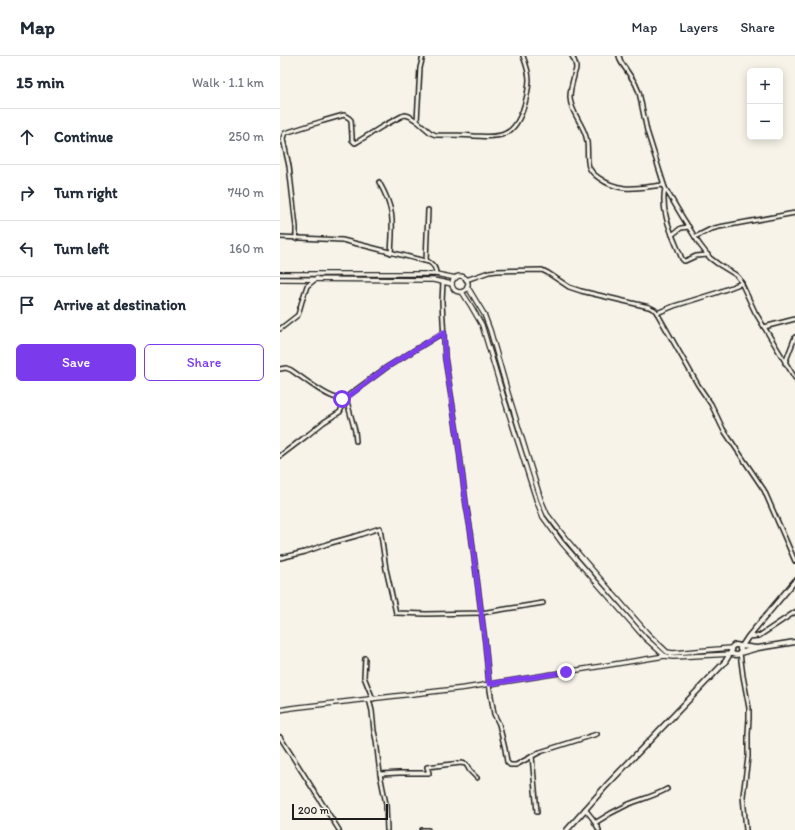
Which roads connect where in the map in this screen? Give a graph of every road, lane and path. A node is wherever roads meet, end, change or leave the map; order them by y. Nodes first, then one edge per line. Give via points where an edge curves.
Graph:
1 (423, 56) edge
2 (523, 56) edge
3 (572, 56) edge
4 (619, 56) edge
5 (417, 121) junction
6 (379, 182) dead end
7 (665, 186) junction
8 (428, 210) dead end
9 (795, 213) edge
10 (689, 226) junction
11 (672, 235) junction
12 (280, 237) edge
13 (695, 237) junction
14 (296, 238) junction
15 (391, 253) junction
16 (708, 255) junction
17 (426, 261) junction
18 (280, 274) edge
19 (436, 274) junction
20 (317, 278) junction
21 (456, 278) junction
22 (280, 279) edge
23 (466, 280) junction
24 (443, 282) junction
25 (742, 283) junction
26 (452, 284) junction
27 (467, 286) junction
28 (462, 292) junction
29 (658, 313) junction
30 (795, 319) edge
31 (764, 327) junction
32 (280, 329) edge
33 (444, 332) junction
34 (795, 337) edge
35 (785, 363) junction
36 (280, 369) edge
37 (795, 378) edge
38 (346, 398) junction
39 (356, 441) dead end
40 (280, 456) edge
41 (280, 558) edge
42 (795, 561) edge
43 (795, 582) edge
44 (543, 603) dead end
45 (795, 612) edge
46 (481, 613) junction
47 (748, 637) junction
48 (795, 642) edge
49 (758, 648) junction
50 (736, 650) junction
51 (665, 656) junction
52 (365, 658) dead end
53 (489, 684) junction
54 (371, 699) junction
55 (280, 710) edge
56 (597, 734) dead end
57 (280, 737) edge
58 (532, 756) junction
59 (380, 774) junction
60 (477, 778) dead end
61 (667, 789) dead end
62 (585, 810) junction
63 (537, 812) dead end
64 (595, 822) junction
65 (339, 830) edge
66 (387, 830) edge
67 (422, 830) edge
68 (428, 830) edge
69 (567, 830) edge
70 (600, 830) edge
71 (746, 830) edge

1 - 5 street
2 - 5 street via 529,80 526,100 514,127 506,134 436,135
3 - 7 street via 576,70 570,102 586,135 591,171 616,187 628,189
4 - 7 street via 639,92 647,131
5 - 14 street via 409,116 402,116 355,142 352,140 351,120 344,116 285,133 283,139 289,166
6 - 15 street via 390,203 393,223
7 - 10 street
7 - 11 street via 666,217
8 - 17 street
9 - 13 street via 718,226
10 - 11 street
10 - 13 street
11 - 16 street via 684,261
12 - 14 street
13 - 16 street
14 - 15 street via 342,240
15 - 17 street
16 - 25 street via 736,275
17 - 19 street via 434,265
18 - 19 street
19 - 21 street
20 - 22 street
20 - 24 street
20 - 32 street via 307,286 298,315
21 - 23 street via 462,277
21 - 26 street
23 - 27 street
23 - 29 street via 489,272 542,270 569,287 633,302
24 - 26 street
24 - 33 street
25 - 29 street
25 - 31 street
26 - 28 street via 454,290
27 - 28 street
27 - 50 street via 484,314 490,330 541,500 551,520 643,629 667,652
28 - 51 street via 482,325 543,517 645,638
29 - 42 street via 723,429 764,490
30 - 31 street
31 - 35 street
33 - 38 street via 387,367
33 - 46 street via 445,358
34 - 35 street
35 - 37 street
36 - 38 street via 291,370 328,396
38 - 39 street
38 - 40 street via 340,412
41 - 46 street via 380,528 396,614
43 - 47 main road
44 - 46 street
45 - 47 street via 759,636
46 - 53 street
47 - 50 main road
47 - 50 main road
48 - 49 main road
49 - 50 main road
49 - 50 main road
50 - 51 street via 673,658
50 - 62 main road
50 - 71 street via 749,708 748,757 743,796
51 - 53 street
52 - 54 street via 364,677
53 - 54 street
53 - 58 street via 507,762 516,765
54 - 55 street
54 - 59 street
56 - 58 street
57 - 65 street
58 - 63 street
59 - 60 street via 429,773 427,767 461,763 466,764
59 - 66 street via 386,804
61 - 64 street via 613,811
62 - 64 street
62 - 69 main road
64 - 70 street
67 - 68 street

